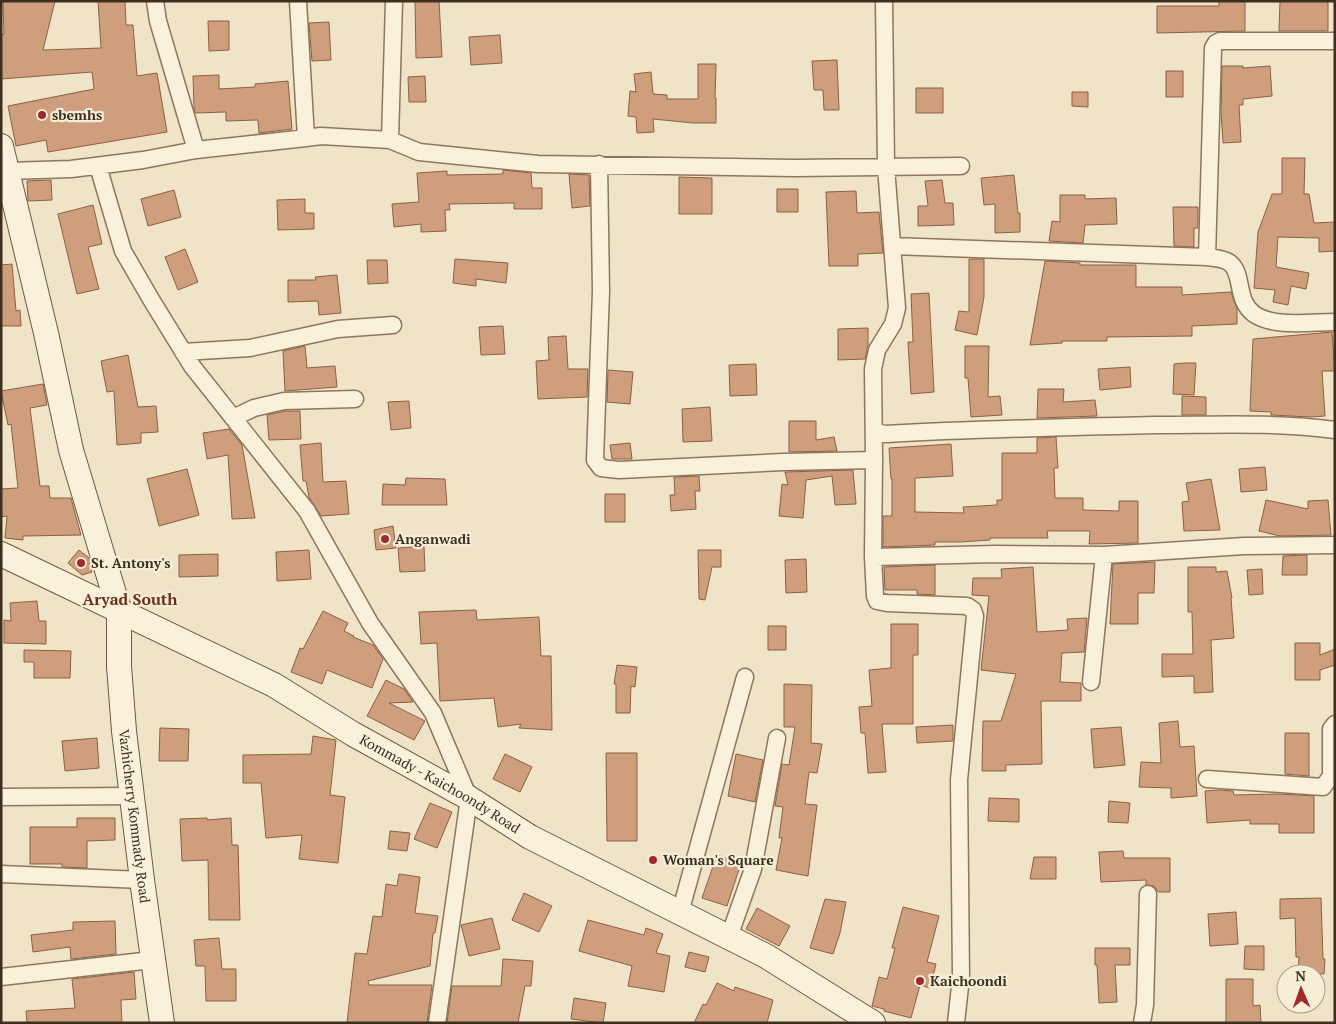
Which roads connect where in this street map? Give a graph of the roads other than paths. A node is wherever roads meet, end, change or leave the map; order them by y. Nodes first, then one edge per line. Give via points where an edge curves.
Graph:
1 (155, 1) edge
2 (298, 1) edge
3 (394, 1) edge
4 (884, 1) edge
5 (1335, 41) edge
6 (306, 138) junction
7 (390, 140) junction
8 (1, 146) edge
9 (196, 150) junction
10 (599, 164) junction
11 (98, 166) junction
12 (961, 166) dead end
13 (886, 167) junction
14 (8, 171) junction
15 (892, 246) junction
16 (1207, 257) junction
17 (1335, 322) edge
18 (393, 325) dead end
19 (183, 352) junction
20 (355, 399) dead end
21 (233, 418) junction
22 (1335, 430) edge
23 (874, 432) junction
24 (874, 460) junction
25 (1335, 546) edge
26 (1, 554) edge
27 (1104, 555) junction
28 (872, 557) junction
29 (119, 610) junction
30 (745, 677) dead end
31 (1091, 682) dead end
32 (1335, 724) edge
33 (778, 738) dead end
34 (1207, 779) dead end
35 (131, 796) junction
36 (1, 797) edge
37 (469, 798) junction
38 (1, 874) edge
39 (142, 880) junction
40 (1148, 894) dead end
41 (680, 913) junction
42 (729, 937) junction
43 (152, 960) junction
44 (1, 976) edge
45 (861, 1019) edge
46 (162, 1023) edge
47 (437, 1023) edge
48 (956, 1023) edge
49 (1142, 1023) edge

1 - 9 street
2 - 6 street
3 - 7 street
4 - 13 street
5 - 16 street via 1220,41 1213,48
6 - 7 street
6 - 9 street
7 - 10 street via 419,152 538,164
8 - 14 main road, Vazhicherry Kommady Road
9 - 11 street
10 - 13 street
10 - 24 street via 602,291 595,460 602,468
11 - 14 street
11 - 19 street via 124,251
12 - 13 street
13 - 15 street
14 - 29 main road, Vazhicherry Kommady Road via 71,450
15 - 16 street
15 - 23 street via 897,308 893,324 877,350 873,369
16 - 17 street via 1230,263 1236,270 1244,303 1254,314 1273,322
18 - 19 street via 338,329 250,348
19 - 21 street
20 - 21 street via 284,401 254,408
21 - 37 street via 307,511 370,623 433,713
22 - 23 street via 1268,424
23 - 24 street
24 - 28 street
25 - 27 street via 1244,546
26 - 29 main road, Kommady - Kaichoondy Road
27 - 28 street
27 - 31 street
28 - 48 street via 877,602 967,606 975,616 958,780 961,978
29 - 35 main road, Vazhicherry Kommady Road via 119,666
29 - 37 main road, Kommady - Kaichoondy Road via 274,686
30 - 41 street
32 - 34 street via 1331,730 1331,776 1323,787
33 - 42 street via 753,869
35 - 36 street
35 - 39 main road, Vazhicherry Kommady Road
37 - 41 main road, Kommady - Kaichoondy Road via 530,837
37 - 47 street
38 - 39 street
39 - 43 main road, Vazhicherry Kommady Road
40 - 49 street
41 - 42 main road, Kommady - Kaichoondy Road
42 - 45 main road, Kommady - Kaichoondy Road via 766,956
43 - 44 street
43 - 46 main road, Vazhicherry Kommady Road

